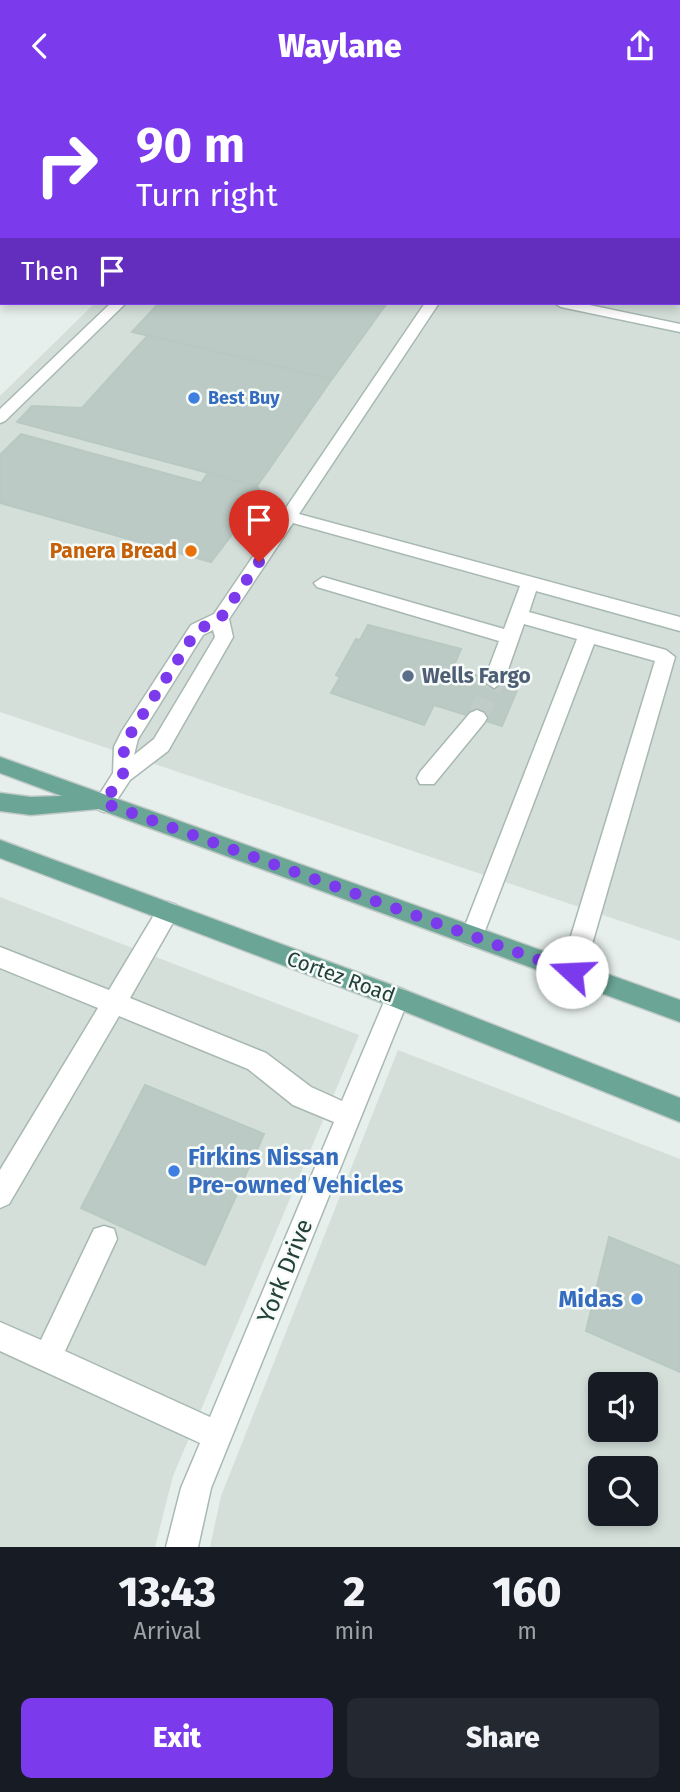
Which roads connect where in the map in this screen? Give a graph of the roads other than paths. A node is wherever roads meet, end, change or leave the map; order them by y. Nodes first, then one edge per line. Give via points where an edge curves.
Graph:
1 (117, 305) edge
2 (431, 305) edge
3 (571, 305) edge
4 (680, 328) edge
5 (0, 418) edge
6 (290, 517) junction
7 (323, 583) dead end
8 (530, 584) junction
9 (519, 616) junction
10 (220, 619) junction
11 (680, 624) edge
12 (588, 635) junction
13 (511, 638) junction
14 (494, 681) tunnel mouth
15 (477, 718) tunnel mouth
16 (0, 765) edge
17 (123, 774) junction
18 (427, 778) dead end
19 (0, 802) edge
20 (104, 803) junction
21 (0, 849) edge
22 (168, 912) junction
23 (472, 936) junction
24 (0, 957) edge
25 (572, 972) junction
26 (397, 998) junction
27 (114, 1002) junction
28 (680, 1011) edge
29 (680, 1110) edge
30 (349, 1116) junction
31 (0, 1195) edge
32 (104, 1239) dead end
33 (0, 1336) edge
34 (47, 1358) junction
35 (218, 1436) junction
36 (182, 1547) edge

1 - 5 street
2 - 6 street
3 - 4 street
6 - 8 street
6 - 10 street
7 - 13 street
8 - 9 street
8 - 11 street
9 - 12 street
9 - 13 street
10 - 17 street via 197,630 161,684 124,747
10 - 17 street via 224,637 161,745
12 - 23 street
12 - 25 street via 666,657
13 - 14 street
15 - 18 street
16 - 20 main road
17 - 20 street
19 - 20 main road via 31,806
20 - 23 main road
21 - 22 main road, Cortez Road
22 - 26 main road, Cortez Road
22 - 27 street
23 - 25 main road
24 - 27 street
25 - 28 main road
26 - 29 main road, Cortez Road
26 - 30 street, York Drive
27 - 30 street via 257,1061 302,1096
27 - 31 street
30 - 35 street, York Drive
32 - 34 street
33 - 34 street
34 - 35 street
35 - 36 street, York Drive via 196,1488

